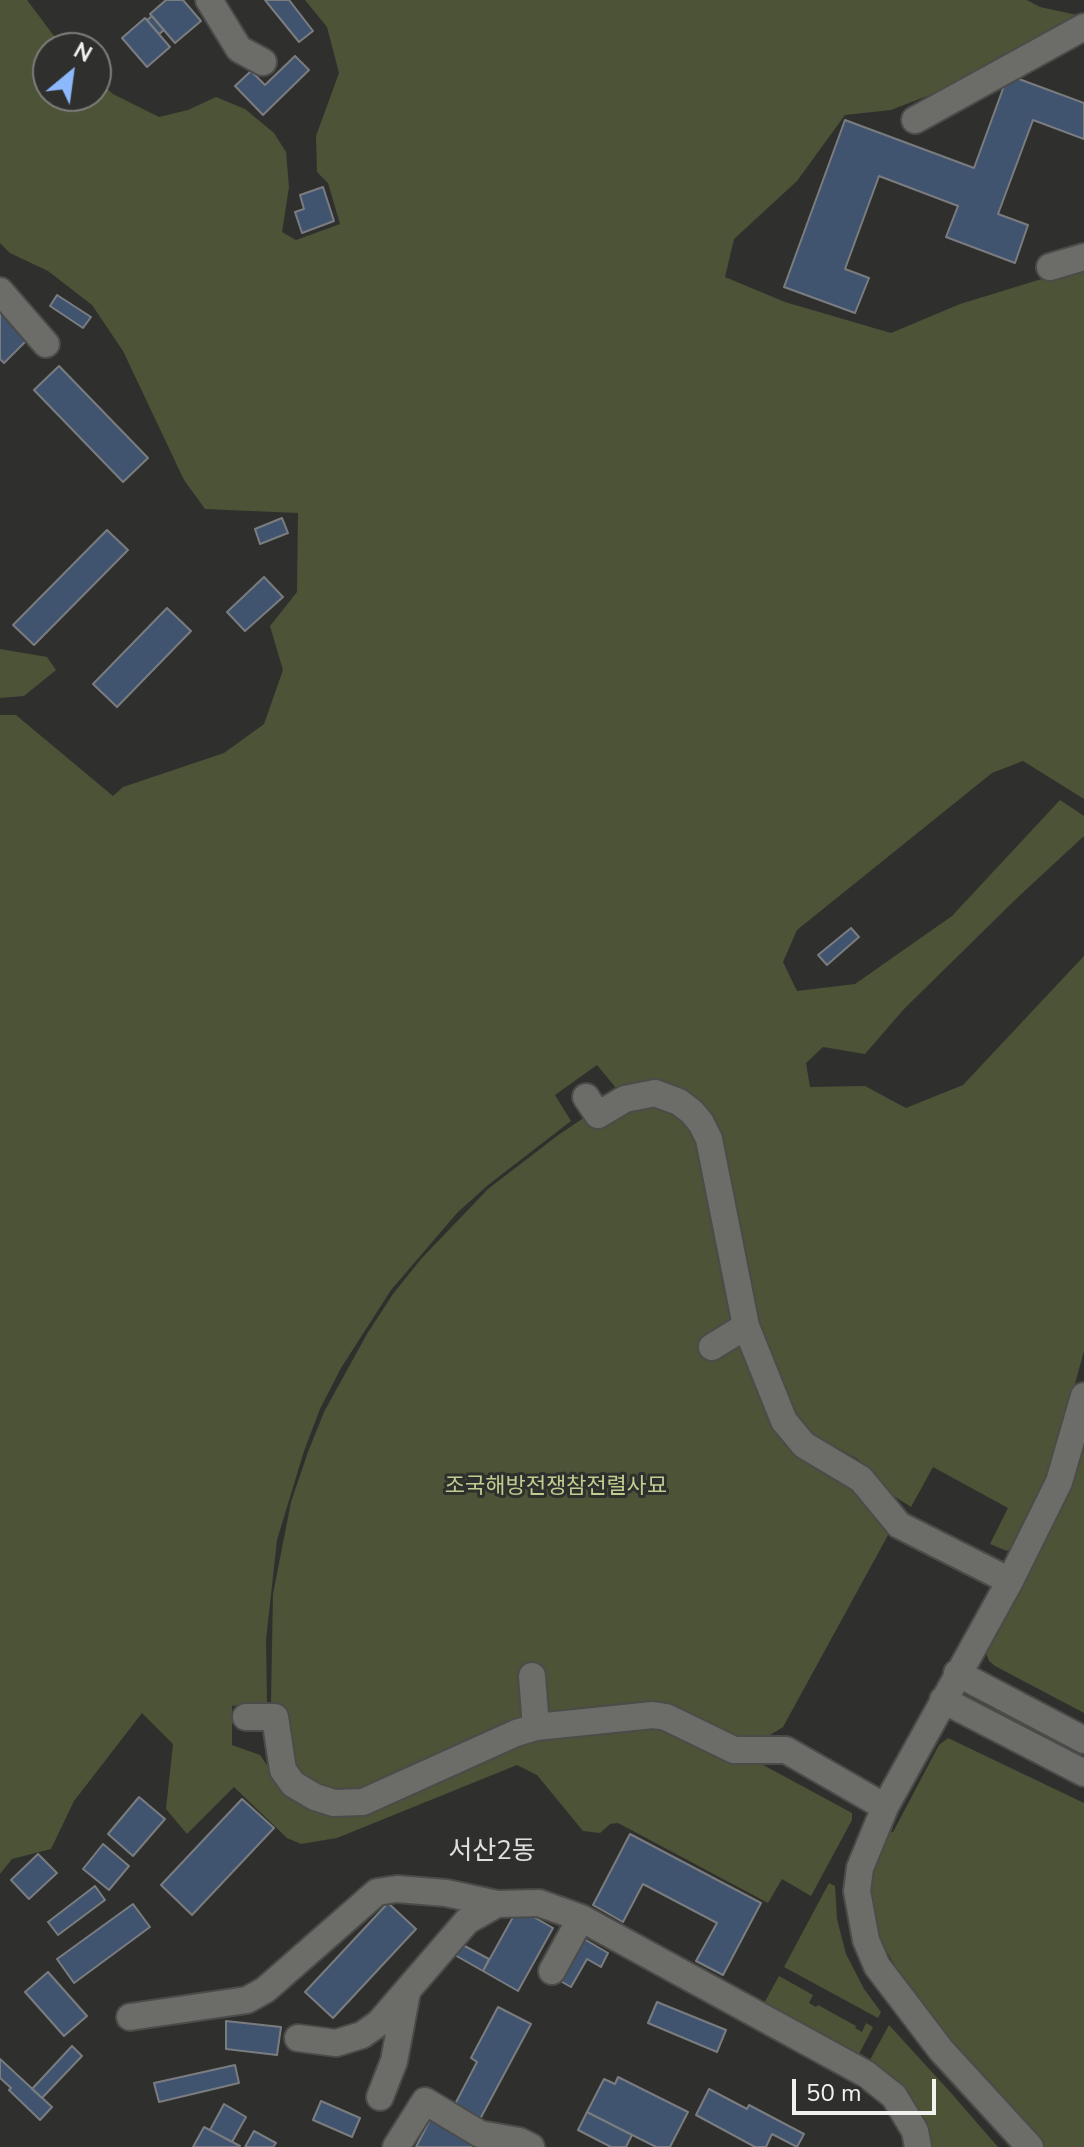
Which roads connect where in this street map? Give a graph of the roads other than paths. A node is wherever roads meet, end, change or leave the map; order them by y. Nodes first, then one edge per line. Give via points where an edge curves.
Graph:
1 (209, 0) edge
2 (1084, 27) edge
3 (263, 62) dead end
4 (915, 120) dead end
5 (1084, 257) edge
6 (1050, 267) dead end
7 (0, 291) edge
8 (46, 344) dead end
9 (586, 1097) dead end
10 (746, 1326) junction
11 (712, 1347) dead end
12 (1084, 1396) edge
13 (1010, 1581) junction
14 (957, 1673) junction
15 (532, 1676) dead end
16 (943, 1700) junction
17 (246, 1717) dead end
18 (536, 1727) junction
19 (1084, 1740) edge
20 (1084, 1773) edge
21 (885, 1807) junction
22 (497, 1904) junction
23 (581, 1918) junction
24 (552, 1971) dead end
25 (407, 1992) junction
26 (130, 2017) dead end
27 (298, 2038) dead end
28 (380, 2097) dead end
29 (396, 2147) edge
30 (531, 2147) edge
31 (918, 2147) edge
32 (1030, 2147) edge

1 - 3 street via 239,49
2 - 4 street
5 - 6 street
7 - 8 street
9 - 10 street via 598,1115 625,1099 655,1093 679,1102 701,1123 709,1139
10 - 11 street
10 - 13 street via 784,1421 804,1445 861,1479 899,1525
12 - 13 street via 1059,1482
13 - 14 street
14 - 16 street
14 - 19 street
15 - 18 street
16 - 20 street
16 - 21 street
17 - 18 street via 275,1717 283,1770 293,1784 315,1797 350,1804
18 - 21 street via 666,1717 734,1750 786,1750
21 - 32 street via 860,1868 857,1891 871,1953 904,2004
22 - 23 street via 539,1903
22 - 25 street via 467,1921
22 - 26 street via 446,1893 377,1892 247,2000
23 - 24 street
23 - 31 street via 866,2074 894,2096 915,2131
25 - 27 street via 362,2035 336,2043
25 - 28 street via 394,2061
29 - 30 street via 425,2101 480,2134

